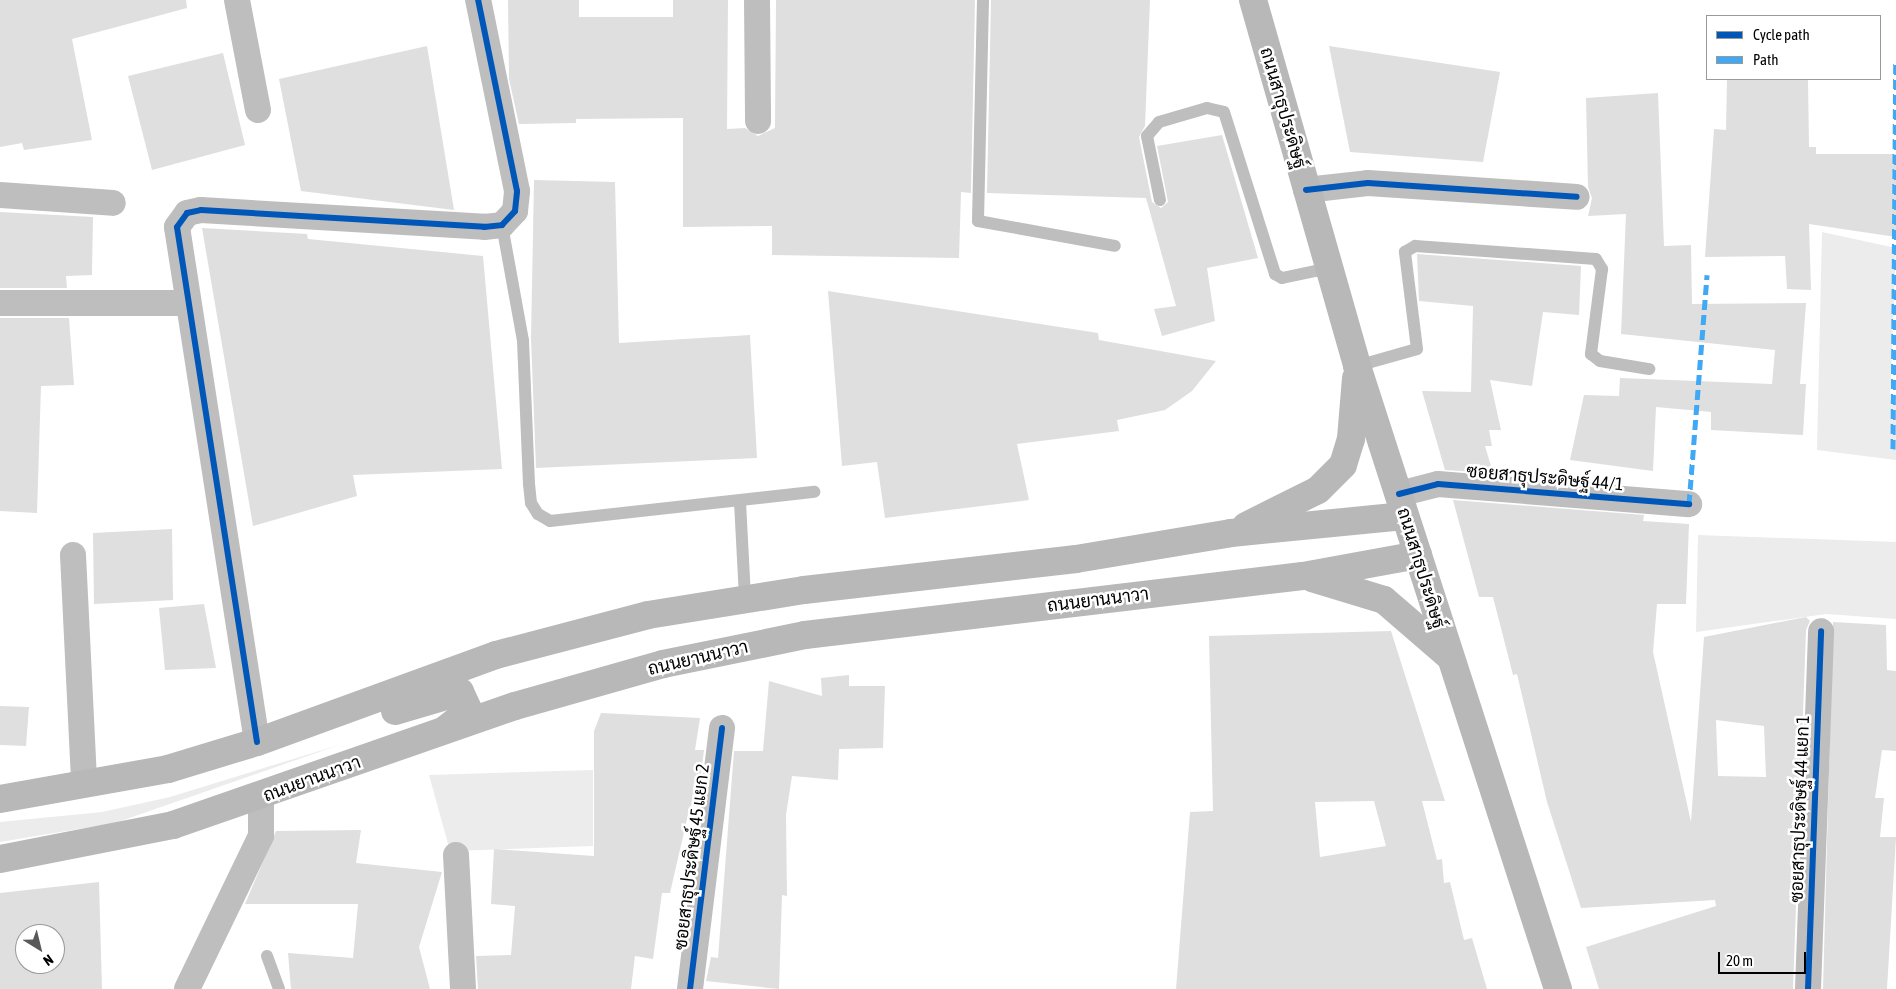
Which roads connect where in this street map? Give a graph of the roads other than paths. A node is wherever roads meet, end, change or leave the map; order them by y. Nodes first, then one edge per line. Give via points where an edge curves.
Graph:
1 (237, 0) edge
2 (478, 0) edge
3 (757, 0) edge
4 (983, 0) edge
5 (1253, 0) edge
6 (258, 110) dead end
7 (758, 121) dead end
8 (1306, 190) junction
9 (0, 195) edge
10 (1577, 197) dead end
11 (1160, 200) dead end
12 (112, 203) dead end
13 (502, 225) junction
14 (1115, 246) dead end
15 (1329, 268) junction
16 (0, 303) edge
17 (188, 303) junction
18 (1357, 366) junction
19 (1649, 369) dead end
20 (814, 492) dead end
21 (740, 502) junction
22 (1690, 504) dead end
23 (1401, 505) junction
24 (1232, 533) junction
25 (73, 555) dead end
26 (1418, 555) junction
27 (1303, 576) junction
28 (746, 599) junction
29 (1821, 631) dead end
30 (1448, 655) junction
31 (342, 712) junction
32 (722, 728) dead end
33 (441, 733) junction
34 (257, 742) junction
35 (84, 784) junction
36 (261, 798) junction
37 (0, 799) edge
38 (456, 855) dead end
39 (0, 859) edge
40 (267, 956) dead end
41 (187, 989) edge
42 (279, 989) edge
43 (463, 989) edge
44 (690, 989) edge
45 (1558, 989) edge
46 (1808, 989) edge

1 - 6 street
2 - 13 street via 517,191 516,211
3 - 7 street
4 - 14 lane via 978,221
5 - 8 main road, ถนนสาธุประดิษฐ์
8 - 10 street via 1368,183
8 - 15 main road, ถนนสาธุประดิษฐ์
9 - 12 street
11 - 15 lane via 1147,136 1159,122 1207,108 1224,112 1275,274 1282,278
13 - 17 street via 187,213 177,227
13 - 21 lane via 523,341 530,503 538,514 550,521
15 - 18 main road, ถนนสาธุประดิษฐ์
16 - 17 street
17 - 34 street
18 - 19 lane via 1417,349 1405,252 1415,246 1596,259 1602,269 1591,354 1600,361
18 - 23 main road, ถนนสาธุประดิษฐ์
18 - 24 main road via 1351,439 1344,465 1318,490
20 - 21 lane
21 - 28 lane
22 - 23 street, ซอยสาธุประดิษฐ์ 44/1 via 1438,484
23 - 24 main road
23 - 26 main road, ถนนสาธุประดิษฐ์
24 - 28 main road via 1076,559
25 - 35 street
26 - 27 main road, ถนนยานนาวา
26 - 30 main road, ถนนสาธุประดิษฐ์
27 - 30 main road via 1384,600
27 - 33 main road, ถนนยานนาวา via 805,634 663,664
28 - 31 main road via 648,615 496,655
29 - 46 street, ซอยสาธุประดิษฐ์ 44 แยก 1
30 - 45 main road, ถนนสาธุประดิษฐ์
31 - 33 main road via 374,717 460,692 469,711
31 - 34 main road
32 - 44 street, ซอยสาธุประดิษฐ์ 45 แยก 2
33 - 36 main road, ถนนยานนาวา
34 - 35 main road via 168,769
35 - 37 main road
36 - 39 main road, ถนนยานนาวา via 173,825
36 - 41 street via 261,836
38 - 43 street
40 - 42 lane

